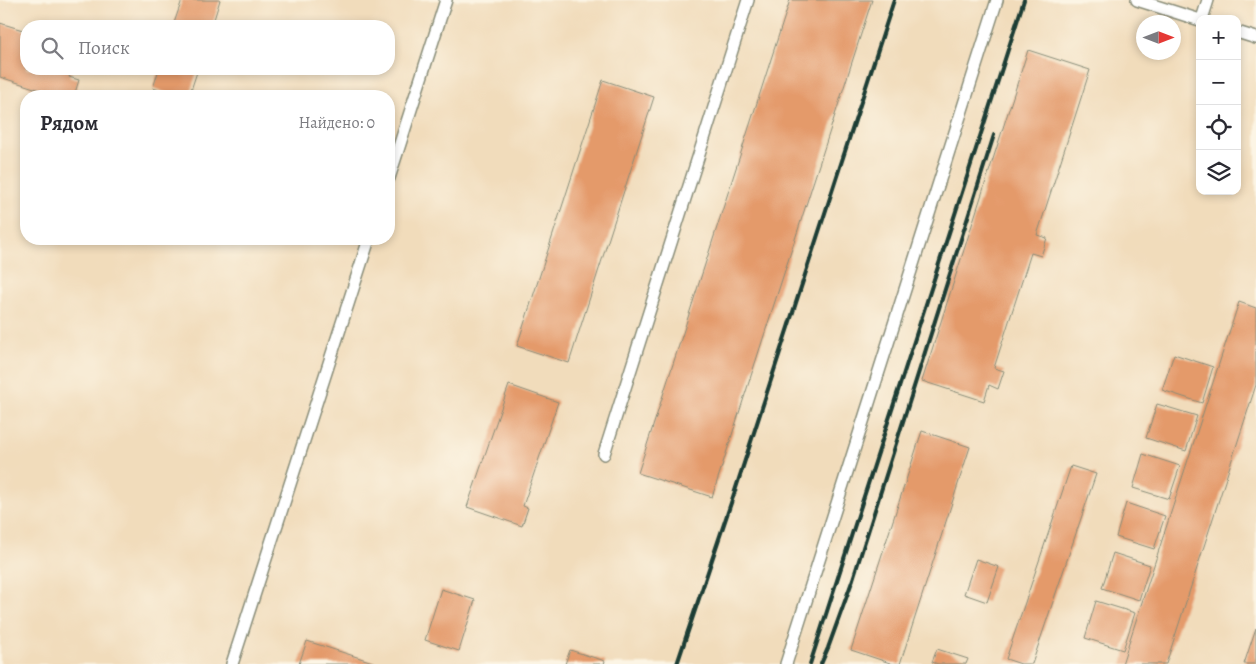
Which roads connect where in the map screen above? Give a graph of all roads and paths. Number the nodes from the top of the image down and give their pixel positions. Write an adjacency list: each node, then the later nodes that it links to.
1 (446, 0): 10 (lane)
2 (748, 0): 12 (lane)
3 (997, 0): 14 (lane)
4 (1137, 0): 7 (lane)
5 (1208, 0): 6 (lane)
6 (1202, 15)
7 (1196, 18)
8 (1241, 33): 9 (lane)
9 (1256, 38)
10 (395, 159)
11 (367, 245): 13 (lane)
12 (604, 454)
13 (232, 664)
14 (786, 664)

